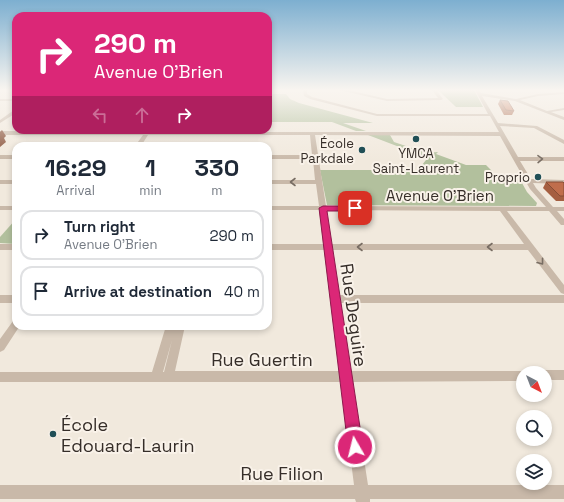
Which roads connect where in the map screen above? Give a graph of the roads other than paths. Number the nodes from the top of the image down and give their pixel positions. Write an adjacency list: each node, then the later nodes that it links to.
1 (371, 113): 5 (street)
2 (549, 113): 6 (street)
3 (0, 115): 4 (street)
4 (10, 115): 7 (street)
5 (492, 115): 8 (street)
6 (564, 120)
7 (0, 122)
8 (496, 124): 13 (street); 15 (street)
9 (0, 133): 10 (street)
10 (12, 133)
11 (272, 133): 12 (street)
12 (312, 133): 13 (street); 20 (street, Rue Deguire)
13 (502, 134): 21 (street)
14 (564, 136): 15 (street)
15 (556, 137): 16 (street)
16 (564, 142)
17 (0, 156): 18 (street)
18 (12, 156)
19 (272, 157): 20 (street)
20 (315, 157): 27 (street, Rue Deguire)
21 (515, 159): 22 (street, one-way to 22); 23 (street)
22 (564, 159)
23 (528, 181): 28 (street); 34 (street)
24 (0, 182): 25 (street)
25 (12, 182)
26 (272, 182): 27 (street, one-way to 26)
27 (318, 182): 32 (street, Rue Deguire)
28 (564, 182)
29 (0, 208): 30 (street)
30 (12, 208)
31 (272, 208): 32 (street, Avenue O'Brien)
32 (323, 208): 33 (street, Avenue O'Brien); 40 (street, Rue Deguire)
33 (501, 208): 34 (street, Avenue O'Brien); 41 (street)
34 (550, 209): 35 (street, Avenue O'Brien); 36 (street)
35 (564, 209)
36 (564, 224)
37 (0, 247): 38 (street)
38 (12, 247)
39 (272, 247): 40 (street)
40 (328, 247): 41 (street, one-way to 40); 43 (street, Rue Deguire)
41 (529, 247): 42 (street, one-way to 42)
42 (564, 291)
43 (335, 298): 46 (street); 56 (street, Rue Deguire)
44 (0, 299): 45 (street)
45 (12, 299)
46 (564, 299)
47 (12, 330): 49 (street)
48 (172, 333): 50 (street); 53 (street)
49 (0, 347)
50 (156, 375): 53 (street, Rue Guertin); 55 (street, Rue Guertin)
51 (552, 375): 52 (street)
52 (564, 375)
53 (168, 376): 56 (street, Rue Guertin)
54 (516, 376): 56 (street, Rue Guertin)
55 (0, 377)
56 (346, 377): 59 (street, Rue Deguire)
57 (0, 492): 59 (street, Rue Filion)
58 (564, 492): 59 (street, Rue Filion)
59 (362, 497)

